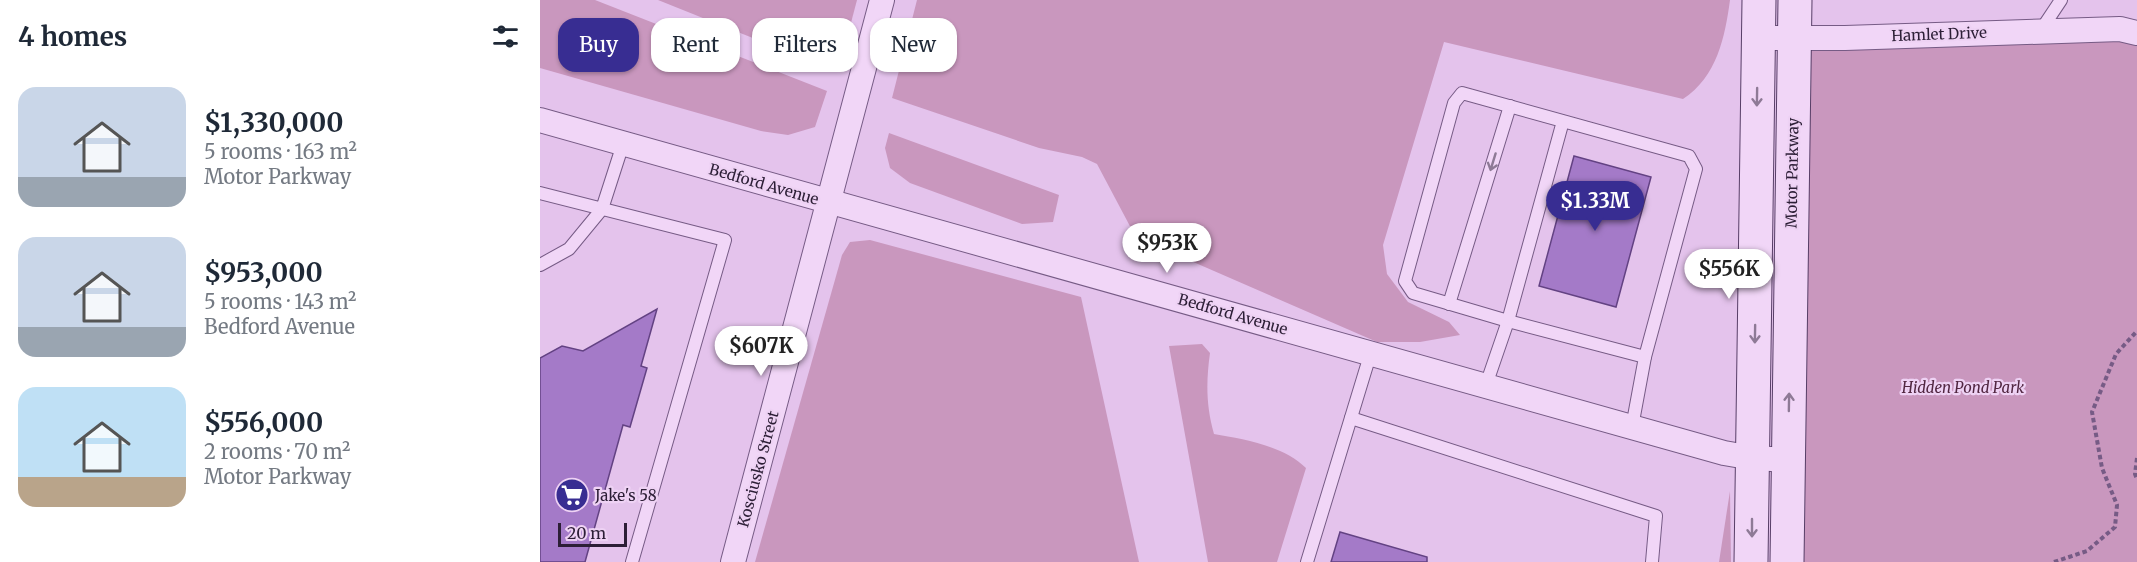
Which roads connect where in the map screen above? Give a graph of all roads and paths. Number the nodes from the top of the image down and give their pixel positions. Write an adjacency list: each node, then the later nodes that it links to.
1 (882, 0): 14 (street, Kosciusko Street)
2 (1759, 0): 7 (main road)
3 (1795, 0): 8 (main road, Motor Parkway)
4 (2061, 0): 6 (lane)
5 (2131, 28): 6 (street, Hamlet Drive)
6 (2041, 30): 8 (street, Hamlet Drive)
7 (1758, 38): 8 (street, Hamlet Drive); 25 (main road, one-way to 25)
8 (1794, 39): 27 (main road, Motor Parkway, one-way to 8)
9 (1510, 106): 11 (lane); 17 (lane, one-way to 17); 17 (lane)
10 (540, 120): 12 (street, Bedford Avenue)
11 (1563, 121): 18 (lane); 21 (lane)
12 (623, 144): 14 (street, Bedford Avenue); 15 (lane)
13 (540, 193): 15 (lane)
14 (828, 203): 20 (street, Bedford Avenue); 30 (street, Kosciusko Street)
15 (602, 209): 16 (lane); 29 (lane)
16 (540, 265)
17 (1449, 304): 18 (lane)
18 (1508, 321): 21 (lane); 22 (lane)
19 (2137, 331): 35 (path)
20 (1371, 352): 22 (street, Bedford Avenue); 23 (lane)
21 (1645, 357): 24 (lane)
22 (1486, 385): 24 (street, Bedford Avenue)
23 (1351, 418): 31 (lane); 32 (lane)
24 (1632, 427): 25 (street, Bedford Avenue)
25 (1753, 458): 27 (street, Bedford Avenue); 33 (main road, one-way to 33)
26 (2137, 458): 28 (path)
27 (1788, 460): 34 (main road, Motor Parkway)
28 (2137, 478)
29 (632, 562)
30 (734, 562)
31 (1307, 562)
32 (1652, 562)
33 (1751, 562)
34 (1787, 562)
35 (2054, 562)

